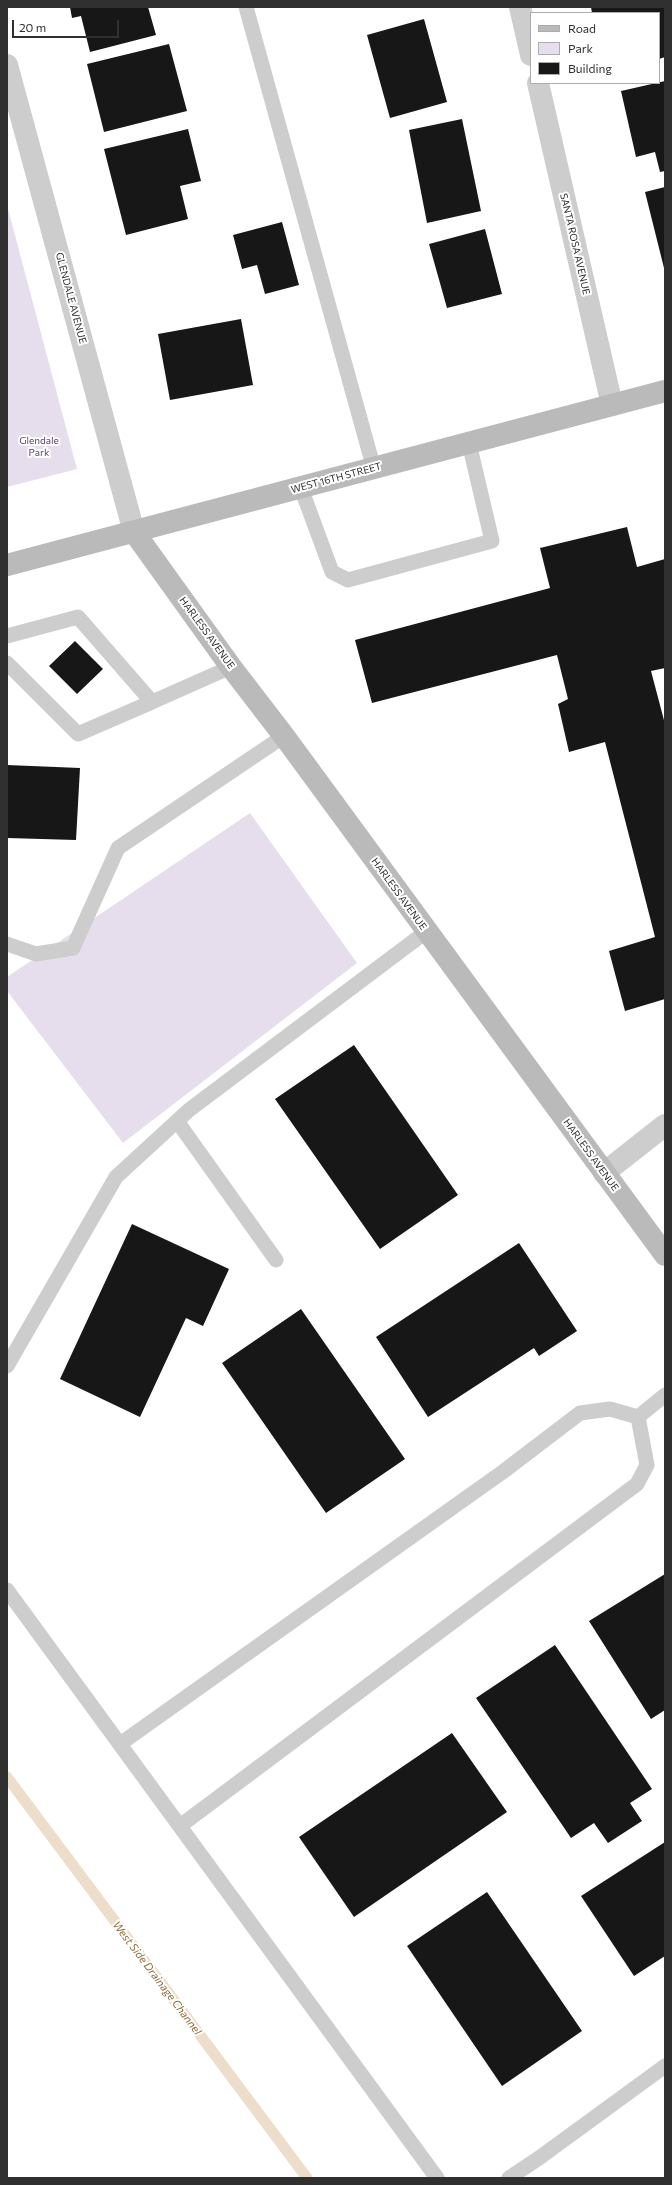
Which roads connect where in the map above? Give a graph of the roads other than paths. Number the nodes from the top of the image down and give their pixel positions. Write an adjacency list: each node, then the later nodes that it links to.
1 (246, 7): 9 (lane)
2 (520, 7): 3 (street)
3 (530, 51)
4 (7, 65): 11 (street, GLENDALE AVENUE)
5 (538, 84): 7 (street, SANTA ROSA AVENUE)
6 (665, 392): 7 (main road, WEST 16TH STREET)
7 (612, 405): 8 (main road, WEST 16TH STREET)
8 (469, 443): 9 (main road, WEST 16TH STREET); 10 (lane)
9 (374, 468): 10 (main road, WEST 16TH STREET)
10 (301, 488): 11 (main road, WEST 16TH STREET)
11 (134, 532): 12 (main road, WEST 16TH STREET); 15 (main road, HARLESS AVENUE)
12 (7, 565)
13 (7, 636): 16 (lane)
14 (7, 663): 16 (lane)
15 (231, 667): 16 (lane); 17 (main road, HARLESS AVENUE)
16 (152, 702)
17 (284, 736): 18 (main road, HARLESS AVENUE); 19 (lane)
18 (427, 931): 20 (lane); 22 (main road, HARLESS AVENUE)
19 (7, 944)
20 (177, 1121): 24 (lane); 25 (lane)
21 (665, 1125): 22 (street)
22 (604, 1173): 23 (main road, HARLESS AVENUE)
23 (665, 1255)
24 (276, 1260)
25 (7, 1366)
26 (665, 1395): 27 (lane)
27 (638, 1417): 29 (lane); 30 (lane)
28 (7, 1590): 29 (lane)
29 (120, 1744): 30 (lane)
30 (180, 1826): 32 (lane)
31 (665, 2066): 33 (lane)
32 (437, 2178)
33 (509, 2178)

